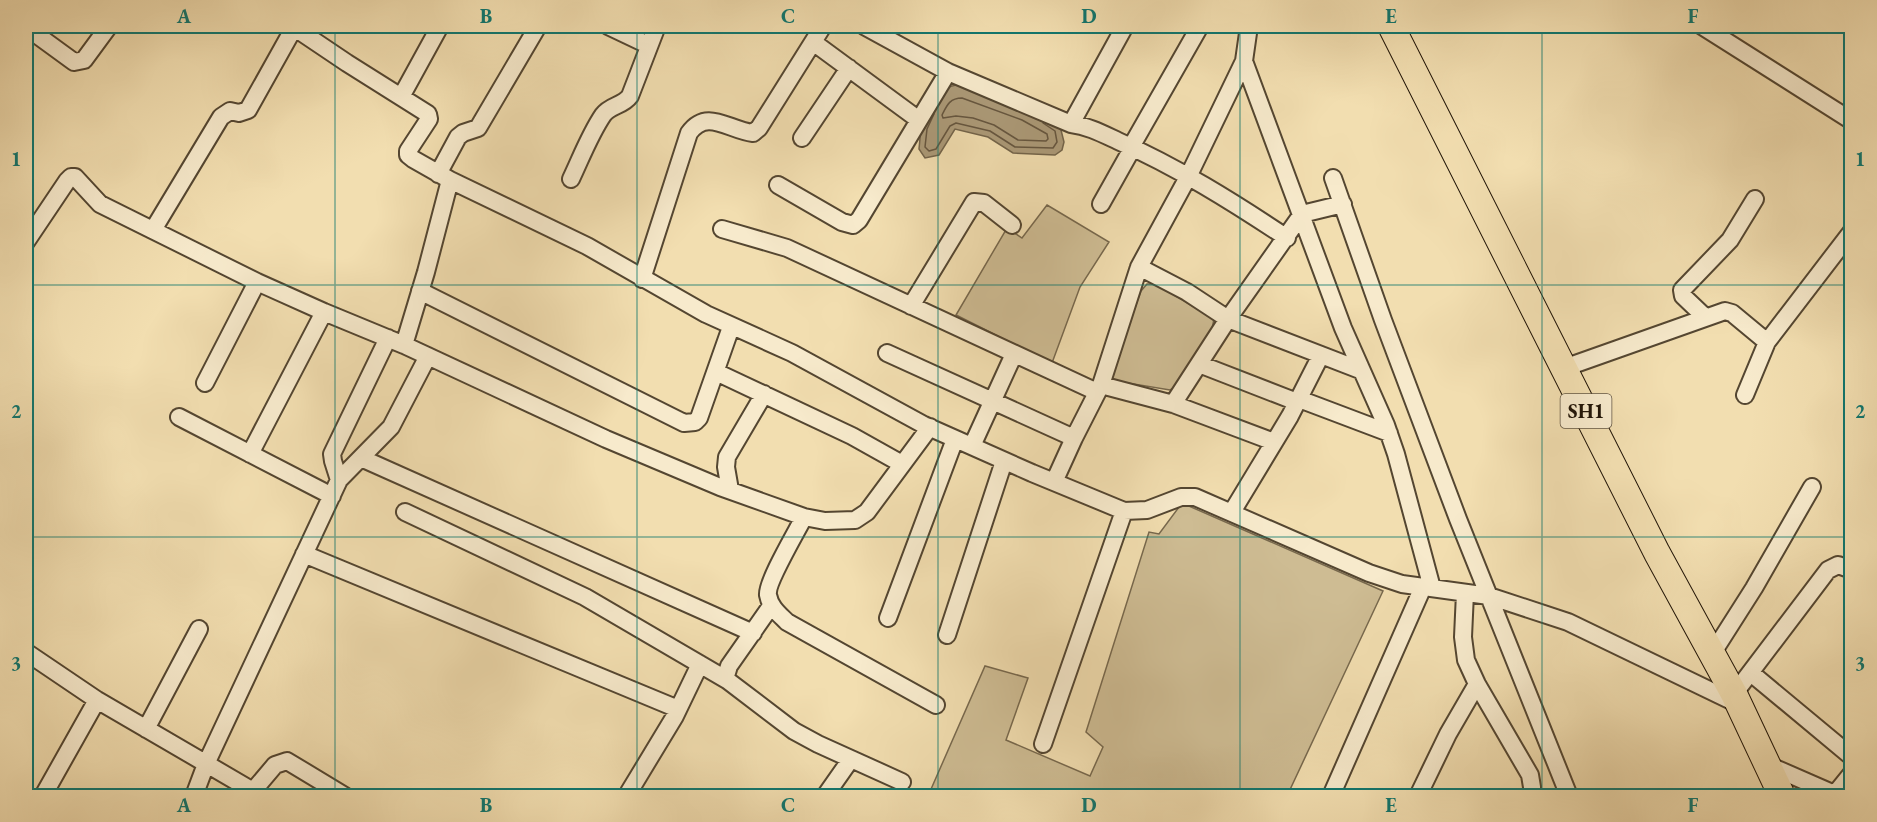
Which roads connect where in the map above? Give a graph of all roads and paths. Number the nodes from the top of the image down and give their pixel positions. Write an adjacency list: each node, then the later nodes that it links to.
1 (109, 26): 14 (street)
2 (294, 26): 20 (street); 37 (street)
3 (440, 26): 20 (street)
4 (538, 26): 26 (street)
5 (608, 26): 16 (street)
6 (657, 26): 16 (street)
7 (823, 26): 15 (street)
8 (864, 26): 19 (street)
9 (1125, 26): 23 (street)
10 (1200, 26): 25 (street)
11 (1247, 26): 17 (street)
12 (1391, 26): 58 (main road, SH1)
13 (1701, 26): 22 (street)
14 (26, 27)
15 (813, 42): 18 (street); 42 (street)
16 (648, 45): 29 (street)
17 (1244, 61): 27 (street); 34 (street)
18 (849, 68): 21 (street); 24 (street)
19 (948, 72): 21 (street); 23 (street)
20 (401, 97): 26 (street)
21 (919, 120): 30 (street)
22 (1851, 121)
23 (1071, 124): 25 (street)
24 (802, 138)
25 (1132, 147): 27 (street); 32 (street)
26 (444, 177): 42 (street); 44 (street)
27 (1188, 177): 39 (street); 41 (street)
28 (1333, 178): 33 (street)
29 (571, 179)
30 (778, 185)
31 (1755, 199): 47 (street)
32 (1101, 204)
33 (1343, 204): 34 (street); 92 (street)
34 (1302, 214): 39 (street); 59 (street)
35 (1012, 225): 45 (street)
36 (722, 229): 45 (street)
37 (153, 230): 40 (street); 43 (street)
38 (1851, 231): 51 (street)
39 (1287, 238): 48 (street)
40 (26, 242)
41 (1139, 267): 48 (street); 62 (street)
42 (642, 279): 49 (street)
43 (257, 282): 46 (street); 61 (street)
44 (420, 291): 52 (street); 60 (street)
45 (911, 306): 54 (street)
46 (324, 312): 50 (street); 75 (street)
47 (1705, 317): 51 (street); 58 (street)
48 (1228, 319): 55 (street); 57 (street)
49 (731, 327): 60 (street); 69 (street)
50 (388, 338): 52 (street); 79 (street)
51 (1767, 342): 64 (street)
52 (404, 345): 56 (street)
53 (887, 353): 66 (street)
54 (1014, 354): 62 (street); 66 (street)
55 (1322, 355): 59 (street); 65 (street)
56 (428, 356): 76 (street); 82 (street)
57 (1199, 364): 65 (street); 67 (street)
58 (1564, 368): 99 (main road, SH1)
59 (1360, 370): 70 (street)
60 (716, 372): 63 (street)
61 (205, 383)
62 (1099, 388): 67 (street); 71 (street)
63 (764, 394): 78 (street); 82 (street)
64 (1745, 395)
65 (1298, 401): 70 (street); 73 (street)
66 (993, 402): 71 (street); 74 (street)
67 (1173, 404): 73 (street)
68 (179, 417): 75 (street)
69 (930, 427): 72 (street); 78 (street)
70 (1389, 433): 90 (street)
71 (1074, 438): 80 (street)
72 (955, 439): 74 (street); 94 (street)
73 (1274, 442): 86 (street)
74 (972, 446): 77 (street)
75 (250, 454): 83 (street)
76 (361, 458): 79 (street); 96 (street)
77 (1004, 461): 80 (street); 97 (street)
78 (902, 464): 87 (street)
79 (339, 480): 83 (street)
80 (1054, 482): 84 (street)
81 (1812, 487): 99 (street)
82 (730, 490): 87 (street)
83 (332, 496): 88 (street)
84 (1124, 511): 86 (street); 109 (street)
85 (405, 512): 100 (street)
86 (1232, 512): 90 (street)
87 (804, 517): 93 (street)
88 (304, 554): 107 (street); 112 (street)
89 (1851, 570): 101 (street)
90 (1428, 587): 91 (street); 122 (street)
91 (1465, 592): 92 (street); 103 (street)
92 (1489, 596): 104 (street); 125 (street)
93 (771, 606): 96 (street); 106 (street)
94 (888, 618)
95 (199, 629): 108 (street)
96 (753, 633): 102 (street)
97 (947, 635)
98 (26, 652): 105 (street)
99 (1712, 654): 104 (main road, SH1)
100 (700, 664): 102 (street); 107 (street)
101 (1751, 674): 104 (street); 110 (street)
102 (727, 680): 111 (street)
103 (1477, 684): 123 (street); 124 (street)
104 (1736, 699): 113 (main road, SH1)
105 (97, 700): 108 (street); 117 (street)
106 (936, 705)
107 (678, 710): 120 (street)
108 (146, 729): 112 (street)
109 (1043, 744)
110 (1851, 758)
111 (851, 759): 115 (street); 121 (street)
112 (206, 764): 118 (street); 119 (street)
113 (1768, 765): 116 (street); 126 (main road, SH1)
114 (1851, 772): 116 (street)
115 (902, 782)
116 (1837, 795)
117 (43, 796)
118 (194, 796)
119 (345, 796)
120 (630, 796)
121 (825, 796)
122 (1331, 796)
123 (1418, 796)
124 (1531, 796)
125 (1569, 796)
126 (1782, 796)

